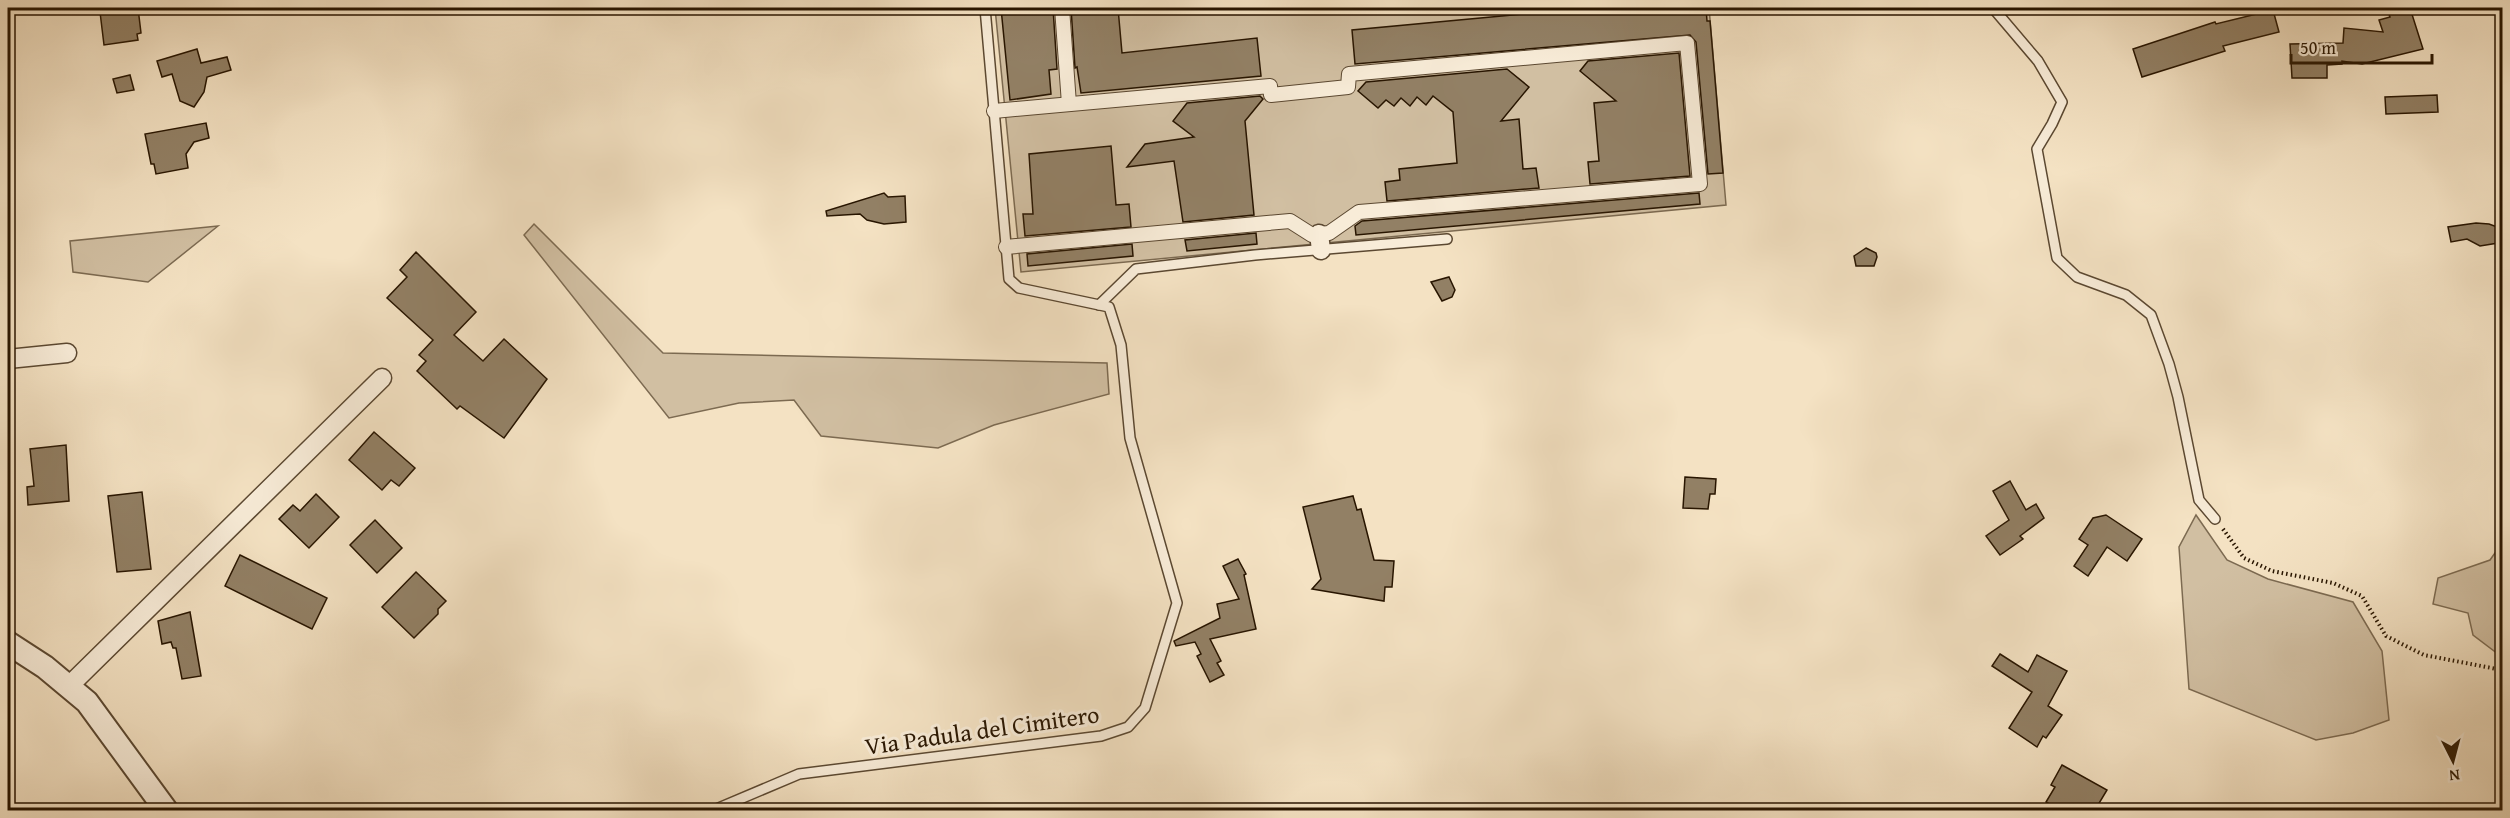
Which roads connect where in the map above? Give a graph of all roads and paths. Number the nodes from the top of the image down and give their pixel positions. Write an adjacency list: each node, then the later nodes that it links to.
1 (985, 8): 5 (lane)
2 (1062, 8): 4 (street)
3 (1993, 8): 13 (lane)
4 (1069, 104): 5 (street); 7 (street)
5 (994, 111): 8 (lane)
6 (1447, 239): 7 (lane)
7 (1320, 242): 8 (street); 9 (lane)
8 (1006, 247): 9 (lane)
9 (1099, 305): 18 (lane, Via Padula del Cimitero)
10 (67, 353): 11 (street)
11 (8, 359)
12 (382, 378): 16 (street)
13 (2215, 519): 15 (path)
14 (8, 643): 16 (street)
15 (2502, 670)
16 (68, 687): 17 (street)
17 (166, 810)
18 (714, 810)

